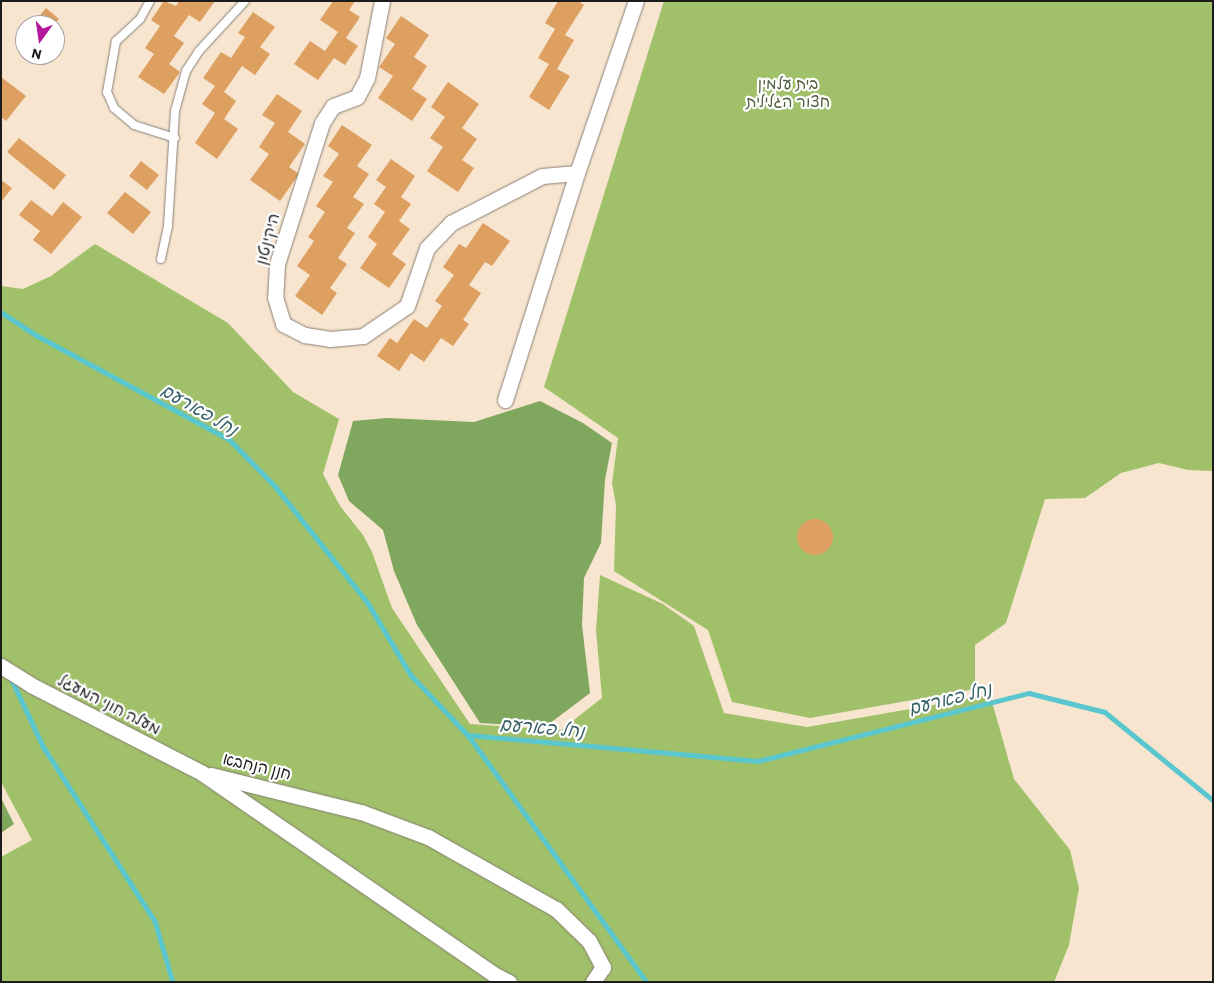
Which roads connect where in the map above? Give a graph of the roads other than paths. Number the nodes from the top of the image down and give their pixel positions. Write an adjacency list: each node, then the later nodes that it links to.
1 (150, 1): 5 (lane)
2 (245, 1): 5 (lane)
3 (382, 1): 6 (street, היקינטון)
4 (636, 1): 6 (street)
5 (175, 138): 7 (lane)
6 (577, 172): 8 (street)
7 (161, 259)
8 (505, 400)
9 (1, 666): 10 (street, מעלה חוני המעגל)
10 (202, 773): 11 (street, חנן הנחבא); 12 (street, חנן הנחבא)
11 (509, 982)
12 (593, 982)

